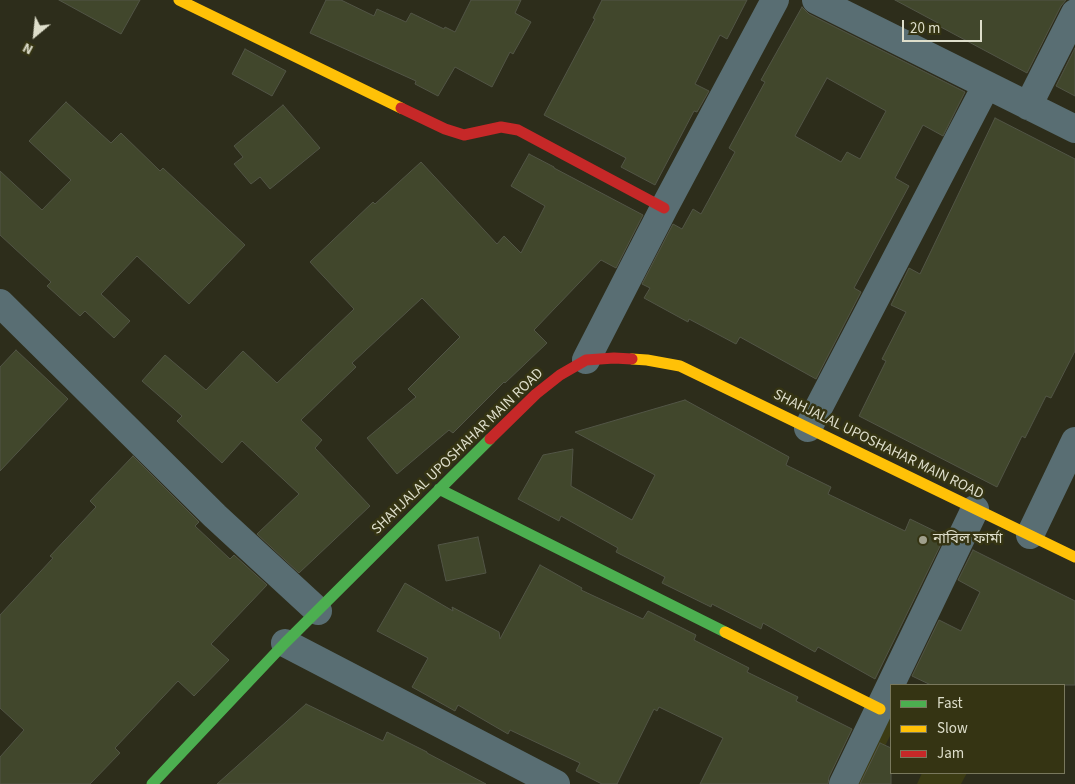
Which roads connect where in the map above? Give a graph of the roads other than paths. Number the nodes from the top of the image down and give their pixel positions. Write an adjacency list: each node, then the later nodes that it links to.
1 (179, 0): 8 (main road)
2 (775, 0): 8 (street)
3 (816, 0): 5 (street)
4 (1075, 13): 6 (street)
5 (986, 86): 6 (street); 11 (street)
6 (1028, 106): 7 (street)
7 (1075, 129)
8 (664, 208): 10 (street)
9 (0, 303): 17 (street)
10 (586, 360): 11 (main road, SHAHJALAL UPOSHAHAR MAIN ROAD); 13 (main road, SHAHJALAL UPOSHAHAR MAIN ROAD)
11 (808, 428): 14 (main road, SHAHJALAL UPOSHAHAR MAIN ROAD)
12 (1075, 441): 15 (street)
13 (439, 489): 17 (main road, SHAHJALAL UPOSHAHAR MAIN ROAD); 21 (main road)
14 (975, 509): 15 (main road, SHAHJALAL UPOSHAHAR MAIN ROAD); 19 (street)
15 (1030, 534): 16 (main road, SHAHJALAL UPOSHAHAR MAIN ROAD)
16 (1075, 557)
17 (318, 610): 18 (main road, SHAHJALAL UPOSHAHAR MAIN ROAD)
18 (285, 644): 22 (main road, SHAHJALAL UPOSHAHAR MAIN ROAD); 23 (street)
19 (892, 684)
20 (890, 688): 21 (street)
21 (880, 709): 24 (street)
22 (152, 784)
23 (556, 784)
24 (843, 784)

